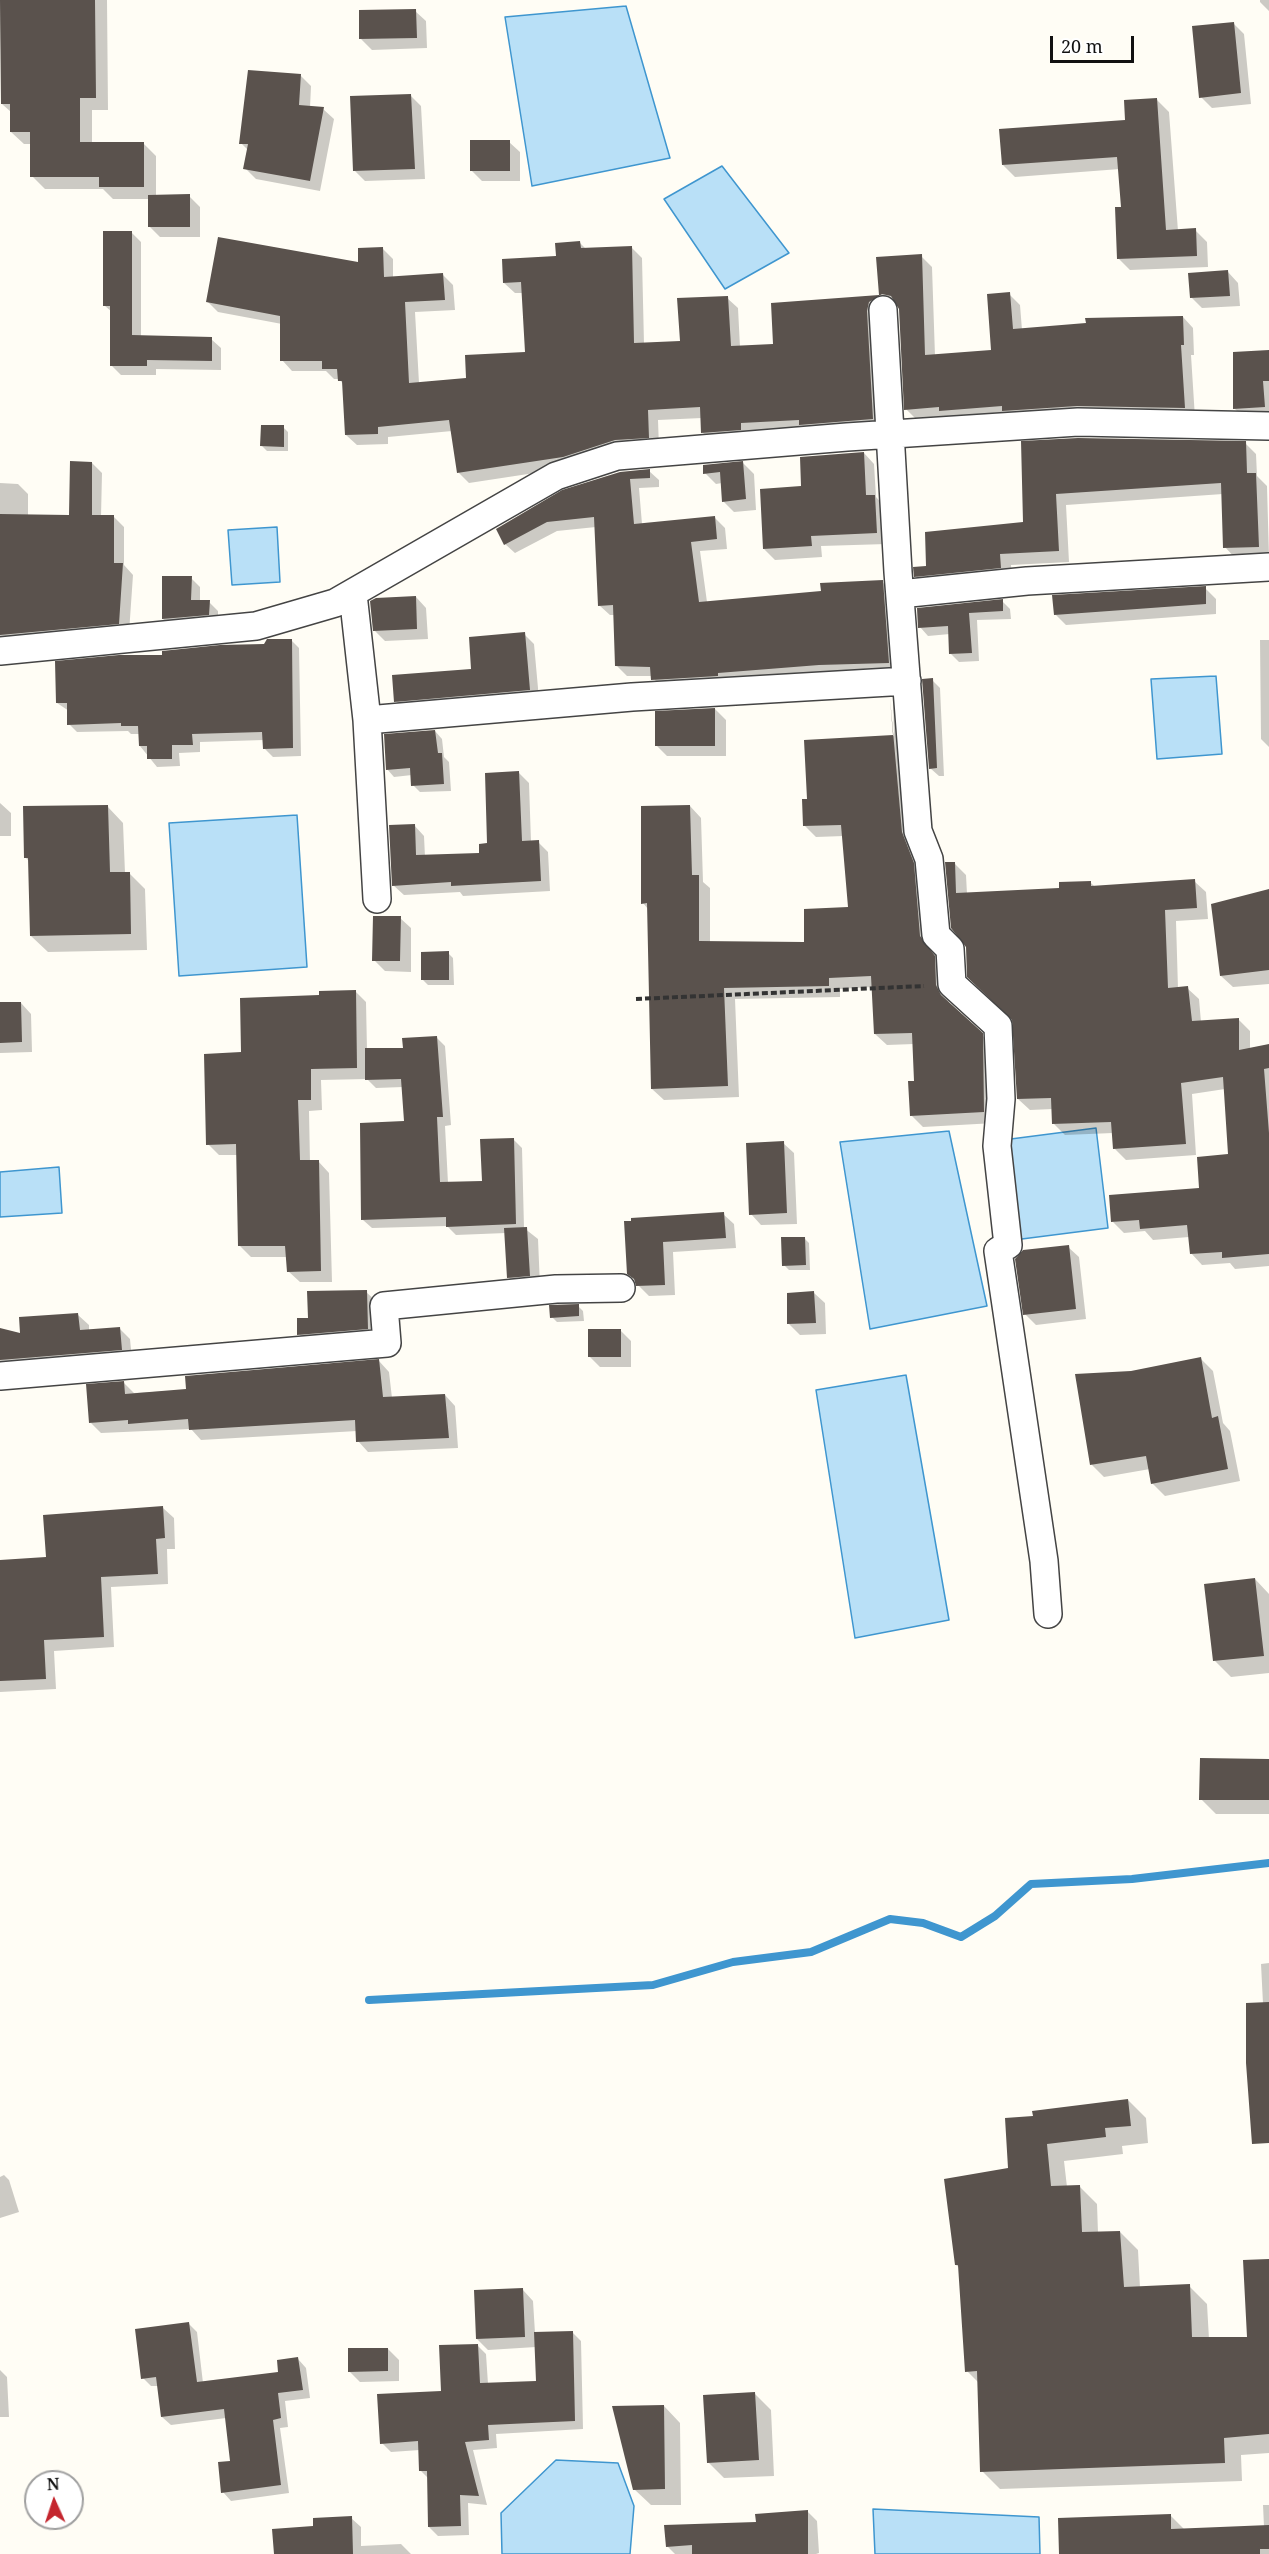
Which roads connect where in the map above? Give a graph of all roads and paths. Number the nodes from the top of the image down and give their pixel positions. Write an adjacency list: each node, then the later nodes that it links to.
1 (883, 310): 3 (street)
2 (1269, 426): 3 (street)
3 (891, 434): 5 (street); 6 (street)
4 (1269, 567): 6 (street)
5 (353, 594): 7 (street); 9 (street)
6 (900, 594): 8 (street)
7 (0, 651)
8 (907, 681): 9 (street); 11 (street)
9 (367, 720): 10 (street)
10 (376, 899)
11 (952, 984): 12 (path); 15 (street)
12 (636, 999)
13 (621, 1288): 14 (street)
14 (0, 1376)
15 (1048, 1614)

